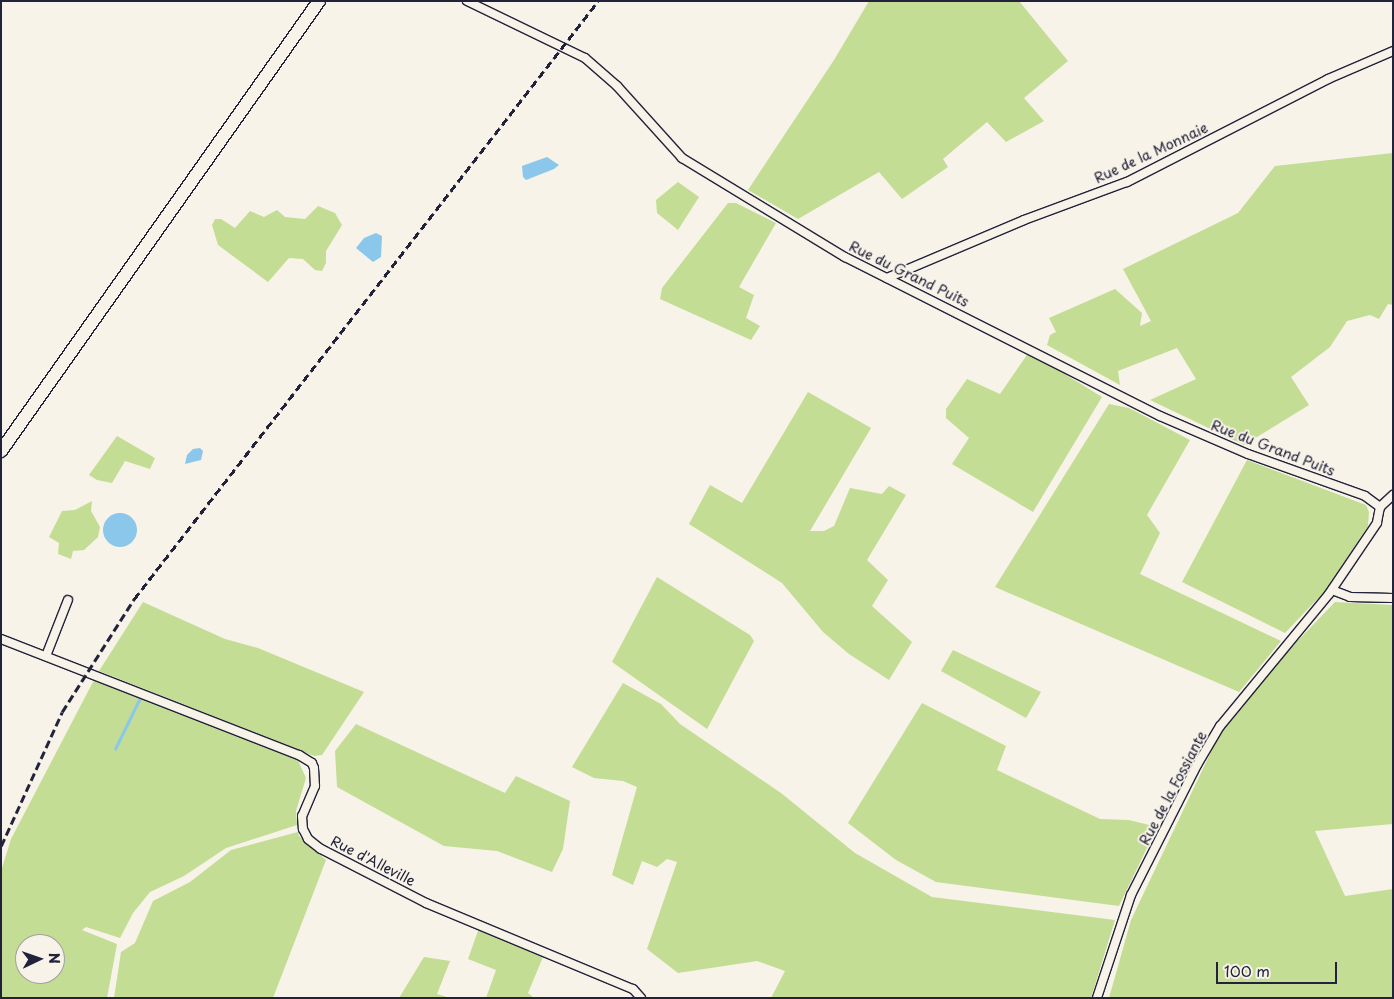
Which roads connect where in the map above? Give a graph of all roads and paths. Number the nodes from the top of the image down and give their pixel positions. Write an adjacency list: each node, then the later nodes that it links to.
1 (319, 1): 5 (main road)
2 (467, 1): 4 (street, Rue du Grand Puits)
3 (1393, 51): 4 (street, Rue de la Monnaie)
4 (887, 278): 7 (street, Rue du Grand Puits)
5 (1, 451)
6 (1393, 495): 7 (street)
7 (1380, 507): 8 (street)
8 (1332, 590): 9 (street); 14 (street, Rue de la Fossiante)
9 (1393, 598)
10 (68, 600): 12 (street)
11 (1, 639): 12 (street, Rue d'Alleville)
12 (46, 656): 13 (street, Rue d'Alleville)
13 (641, 998)
14 (1097, 998)

